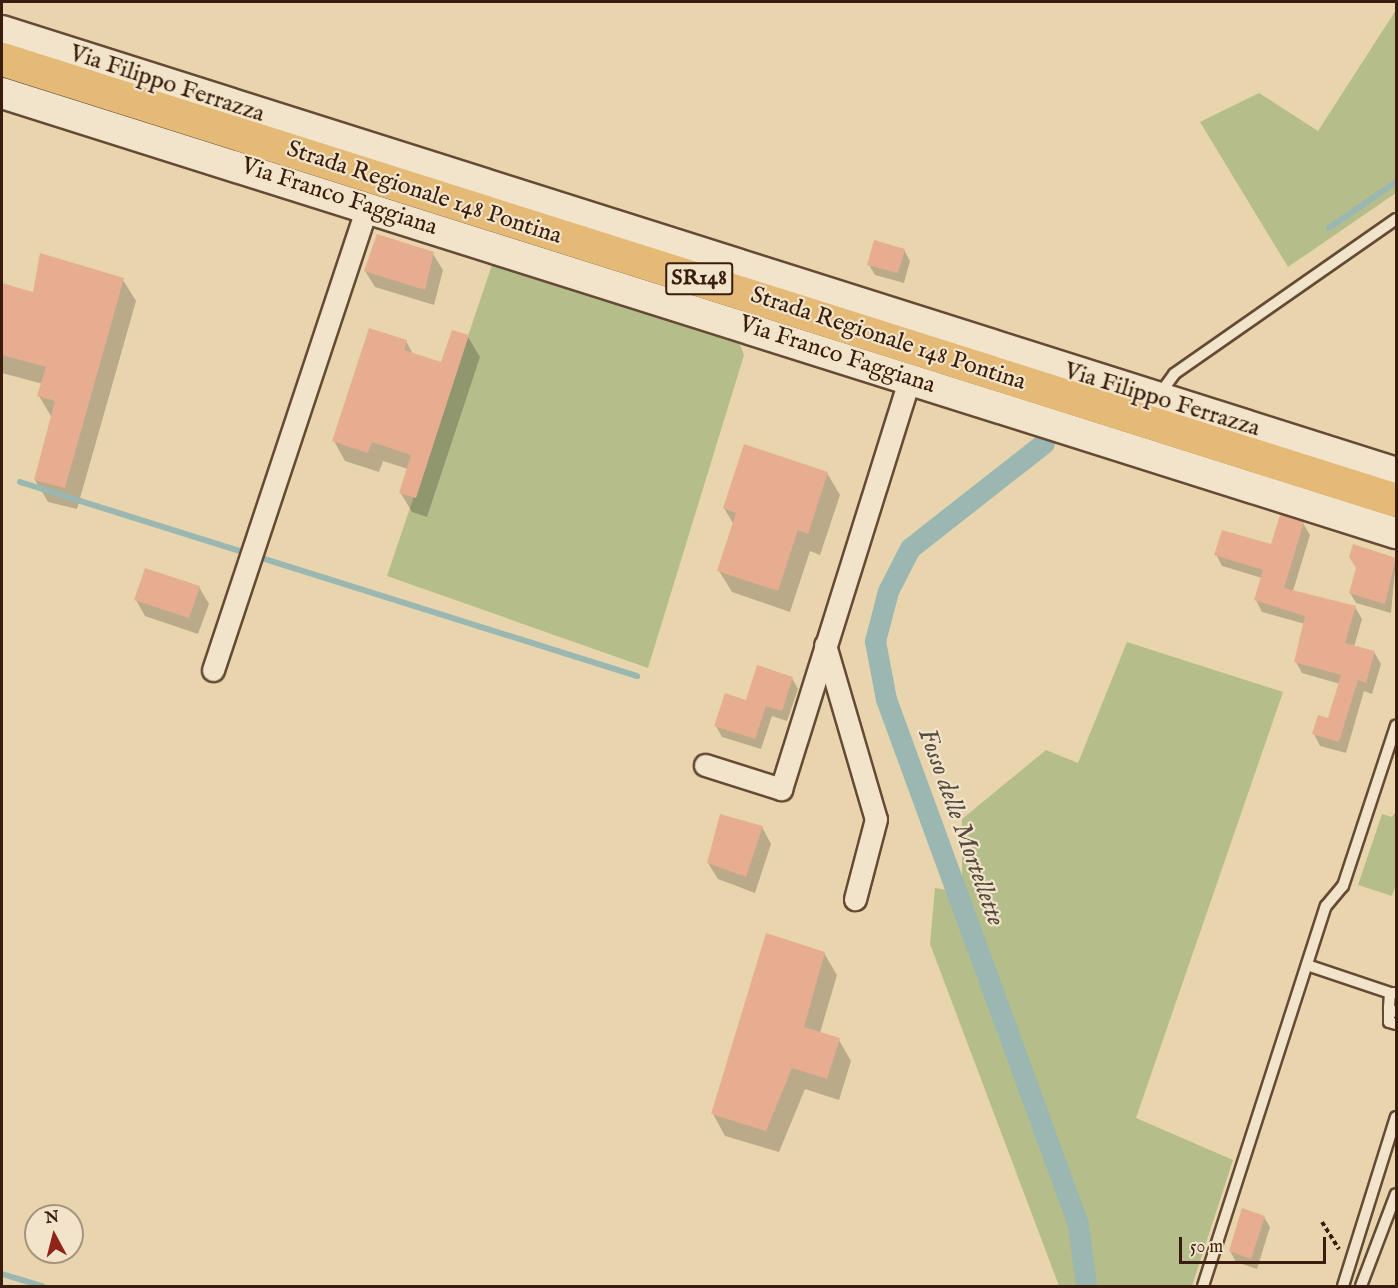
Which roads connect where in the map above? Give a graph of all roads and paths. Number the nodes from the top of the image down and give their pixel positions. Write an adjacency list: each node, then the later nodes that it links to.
1 (2, 31): 7 (street, Via Filippo Ferrazza)
2 (2, 59): 9 (main road, Strada Regionale 148 Pontina / SR148)
3 (2, 93): 4 (street, Via Franco Faggiana)
4 (367, 206): 6 (street, Via Franco Faggiana); 12 (street)
5 (1396, 219): 7 (lane)
6 (910, 378): 10 (street, Via Franco Faggiana); 11 (street)
7 (1157, 398): 8 (street, Via Filippo Ferrazza)
8 (1396, 472)
9 (1396, 500)
10 (1396, 533)
11 (825, 645): 14 (street); 15 (street)
12 (213, 670)
13 (1396, 726): 16 (lane)
14 (705, 765)
15 (855, 899)
16 (1307, 965): 17 (lane); 24 (lane)
17 (1393, 993): 18 (lane)
18 (1393, 1010): 19 (lane)
19 (1396, 1024)
20 (1396, 1117): 23 (lane)
21 (1396, 1194): 26 (lane)
22 (1322, 1222): 23 (path)
23 (1349, 1266): 25 (lane)
24 (1203, 1287)
25 (1343, 1287)
26 (1361, 1287)

